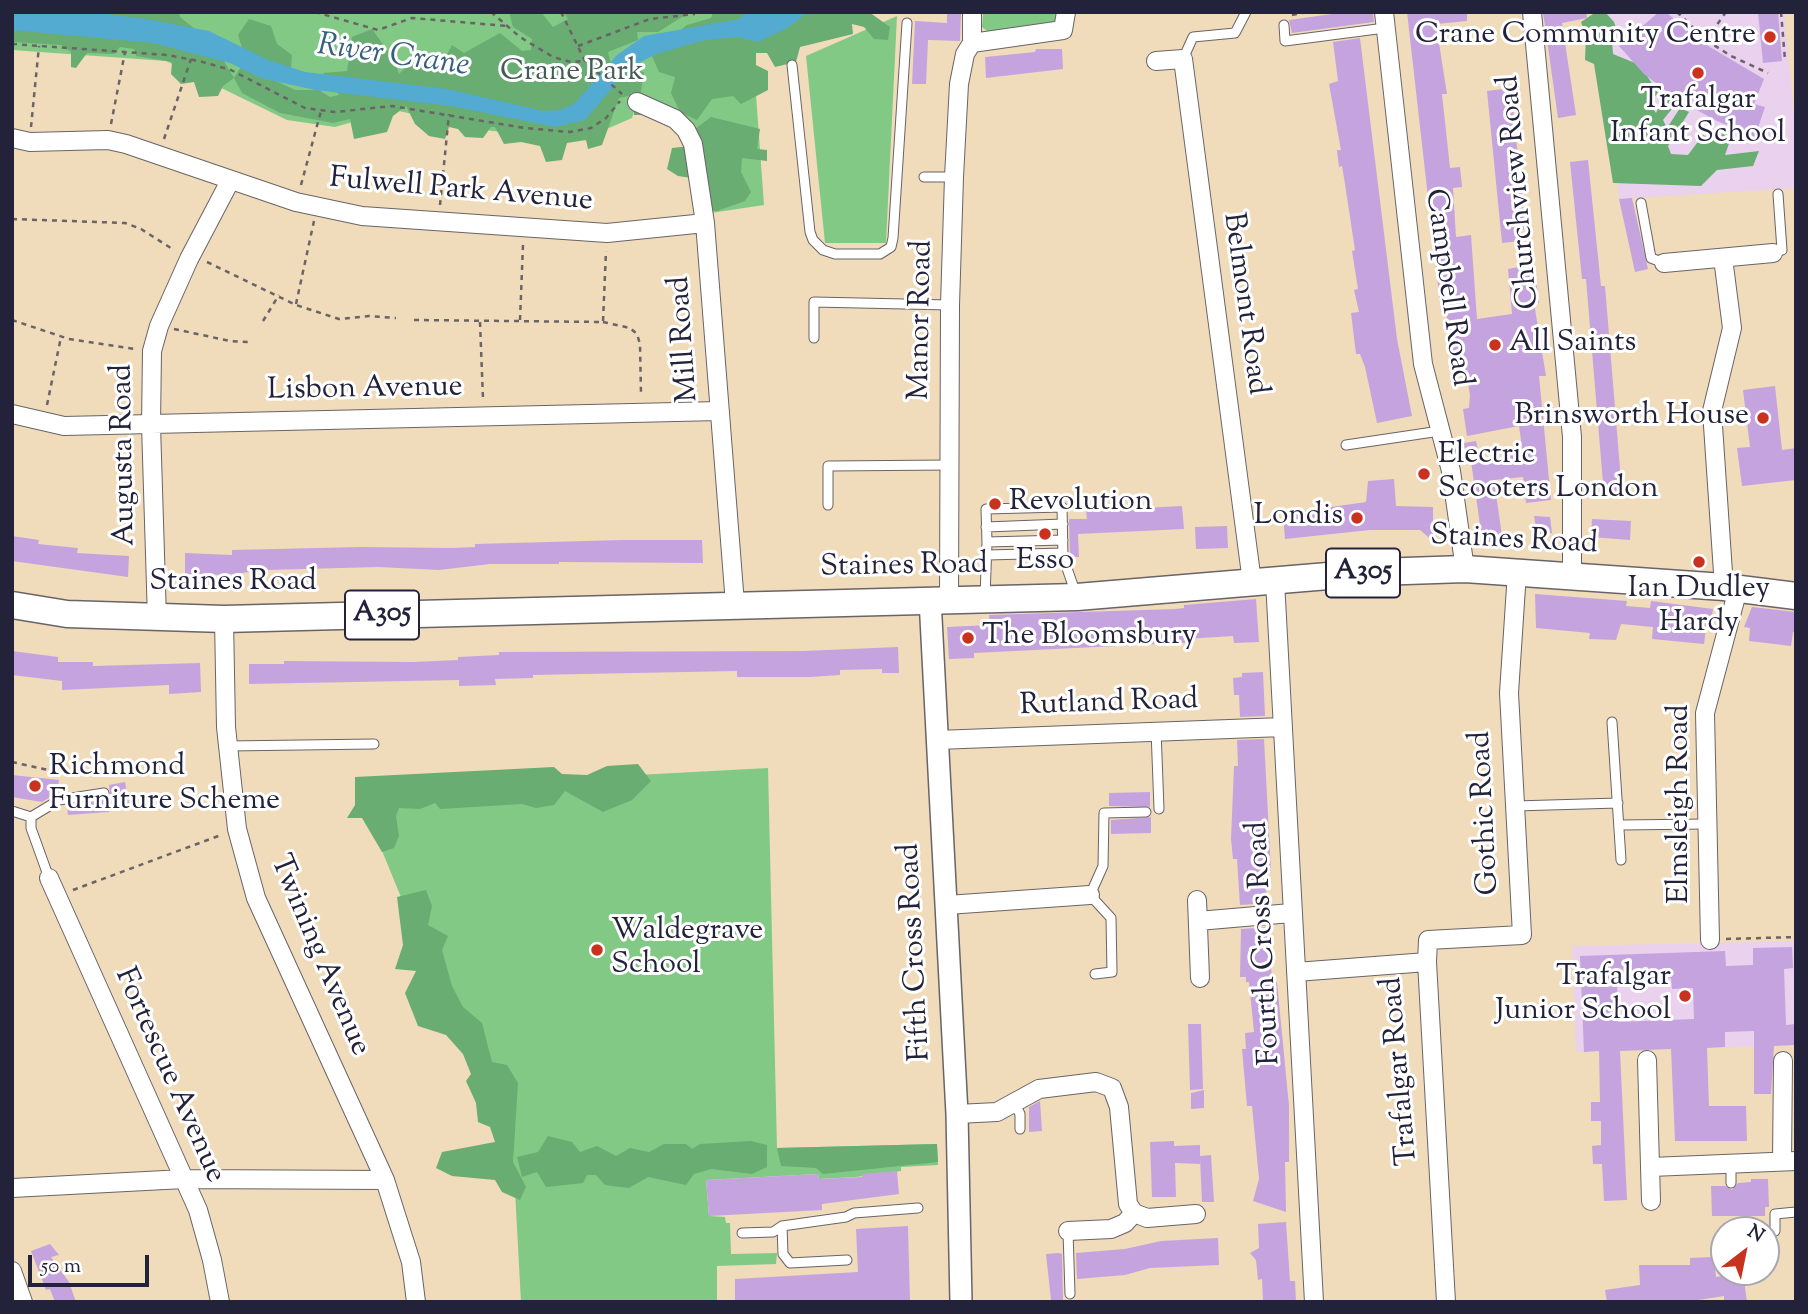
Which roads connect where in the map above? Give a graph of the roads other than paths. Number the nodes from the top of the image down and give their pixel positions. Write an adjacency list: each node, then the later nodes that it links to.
1 (972, 12): 8 (street, Manor Road)
2 (1066, 12): 8 (street)
3 (1246, 12): 9 (lane)
4 (1532, 12): 40 (street, Churchview Road)
5 (1384, 20): 7 (lane); 28 (street, Campbell Road)
6 (907, 23): 11 (lane)
7 (1284, 25)
8 (972, 43): 15 (street, Manor Road)
9 (1183, 59): 10 (street); 41 (street, Belmont Road)
10 (1156, 61)
11 (792, 65)
12 (630, 98): 19 (street, Mill Road)
13 (21, 140): 16 (street, Fulwell Park Avenue)
14 (924, 177): 15 (lane)
15 (954, 177): 23 (street, Manor Road)
16 (230, 181): 19 (street, Fulwell Park Avenue); 27 (street, Augusta Road)
17 (1778, 194): 20 (lane)
18 (1641, 203): 22 (lane)
19 (705, 223): 25 (street, Mill Road)
20 (1773, 253): 21 (street)
21 (1723, 258): 22 (street); 42 (street, Elmsleigh Road)
22 (1664, 263)
23 (950, 305): 24 (lane); 30 (street, Manor Road)
24 (814, 338)
25 (720, 411): 27 (street, Lisbon Avenue); 47 (street, Mill Road)
26 (12, 414): 27 (street, Lisbon Avenue)
27 (151, 425): 49 (street, Augusta Road)
28 (1440, 431): 29 (lane); 38 (street, Campbell Road)
29 (1346, 445)
30 (950, 465): 31 (lane); 46 (street, Manor Road)
31 (828, 505)
32 (1063, 524): 33 (lane); 33 (lane); 34 (lane)
33 (986, 527): 35 (lane)
34 (1063, 540): 35 (lane); 36 (lane)
35 (987, 541): 37 (lane)
36 (1063, 555): 37 (lane); 44 (lane)
37 (987, 559): 45 (lane)
38 (1465, 569): 39 (main road, Staines Road / A305); 41 (main road, Staines Road / A305)
39 (1517, 572): 40 (main road, Staines Road / A305); 59 (street, Gothic Road)
40 (1572, 576): 42 (main road, Staines Road / A305)
41 (1263, 581): 44 (main road, Staines Road / A305); 52 (street, Fourth Cross Road)
42 (1731, 588): 43 (main road, Staines Road / A305); 64 (street, Elmsleigh Road)
43 (1796, 596)
44 (1077, 597): 45 (main road, Staines Road / A305)
45 (985, 599): 46 (main road, Staines Road / A305)
46 (939, 600): 47 (main road, Staines Road / A305); 54 (street, Fifth Cross Road)
47 (735, 604): 50 (main road, Staines Road / A305)
48 (12, 605): 49 (main road, Staines Road / A305)
49 (157, 619): 50 (main road, Staines Road / A305)
50 (224, 620): 56 (street, Twining Avenue)
51 (1612, 722): 58 (lane)
52 (1283, 727): 53 (street, Rutland Road); 71 (street, Fourth Cross Road)
53 (1156, 730): 54 (street, Rutland Road); 60 (lane)
54 (937, 740): 70 (street, Fifth Cross Road)
55 (374, 744): 56 (lane)
56 (228, 746): 87 (street, Twining Avenue)
57 (104, 793): 63 (lane)
58 (1618, 803): 59 (lane); 65 (lane)
59 (1515, 806): 74 (street, Gothic Road)
60 (1159, 809)
61 (12, 811): 63 (lane)
62 (1146, 812): 68 (lane)
63 (31, 817): 67 (lane)
64 (1707, 824): 65 (lane); 73 (street, Elmsleigh Road)
65 (1619, 825): 66 (lane)
66 (1621, 860)
67 (49, 878): 86 (street, Fortescue Avenue)
68 (1090, 895): 70 (street); 76 (lane)
69 (1197, 900): 72 (street)
70 (947, 905): 81 (street, Fifth Cross Road)
71 (1291, 914): 72 (street); 75 (street, Fourth Cross Road)
72 (1198, 921): 77 (street)
73 (1710, 940)
74 (1427, 962): 75 (street, Trafalgar Road); 107 (street, Trafalgar Road)
75 (1296, 972): 106 (street, Fourth Cross Road)
76 (1095, 974)
77 (1200, 978)
78 (1647, 1060): 85 (street)
79 (1783, 1061): 83 (street)
80 (1014, 1103): 81 (street); 82 (lane); 93 (street)
81 (957, 1114): 105 (street, Fifth Cross Road)
82 (1020, 1129)
83 (1789, 1161): 84 (street)
84 (1731, 1164): 85 (street); 88 (lane)
85 (1651, 1167): 90 (street)
86 (184, 1179): 87 (street); 89 (street); 103 (street, Fortescue Avenue)
87 (386, 1180): 104 (street, Twining Avenue)
88 (1731, 1183)
89 (12, 1188)
90 (1651, 1200)
91 (919, 1208): 96 (lane)
92 (1796, 1212): 95 (lane)
93 (1134, 1213): 94 (street); 97 (street)
94 (1196, 1214)
95 (1775, 1216)
96 (782, 1226): 98 (lane); 99 (lane)
97 (1068, 1231): 101 (lane)
98 (742, 1233)
99 (847, 1260)
100 (12, 1271): 102 (street)
101 (1070, 1294)
102 (23, 1302)
103 (220, 1302)
104 (416, 1302)
105 (961, 1302)
106 (1314, 1302)
107 (1446, 1302)

